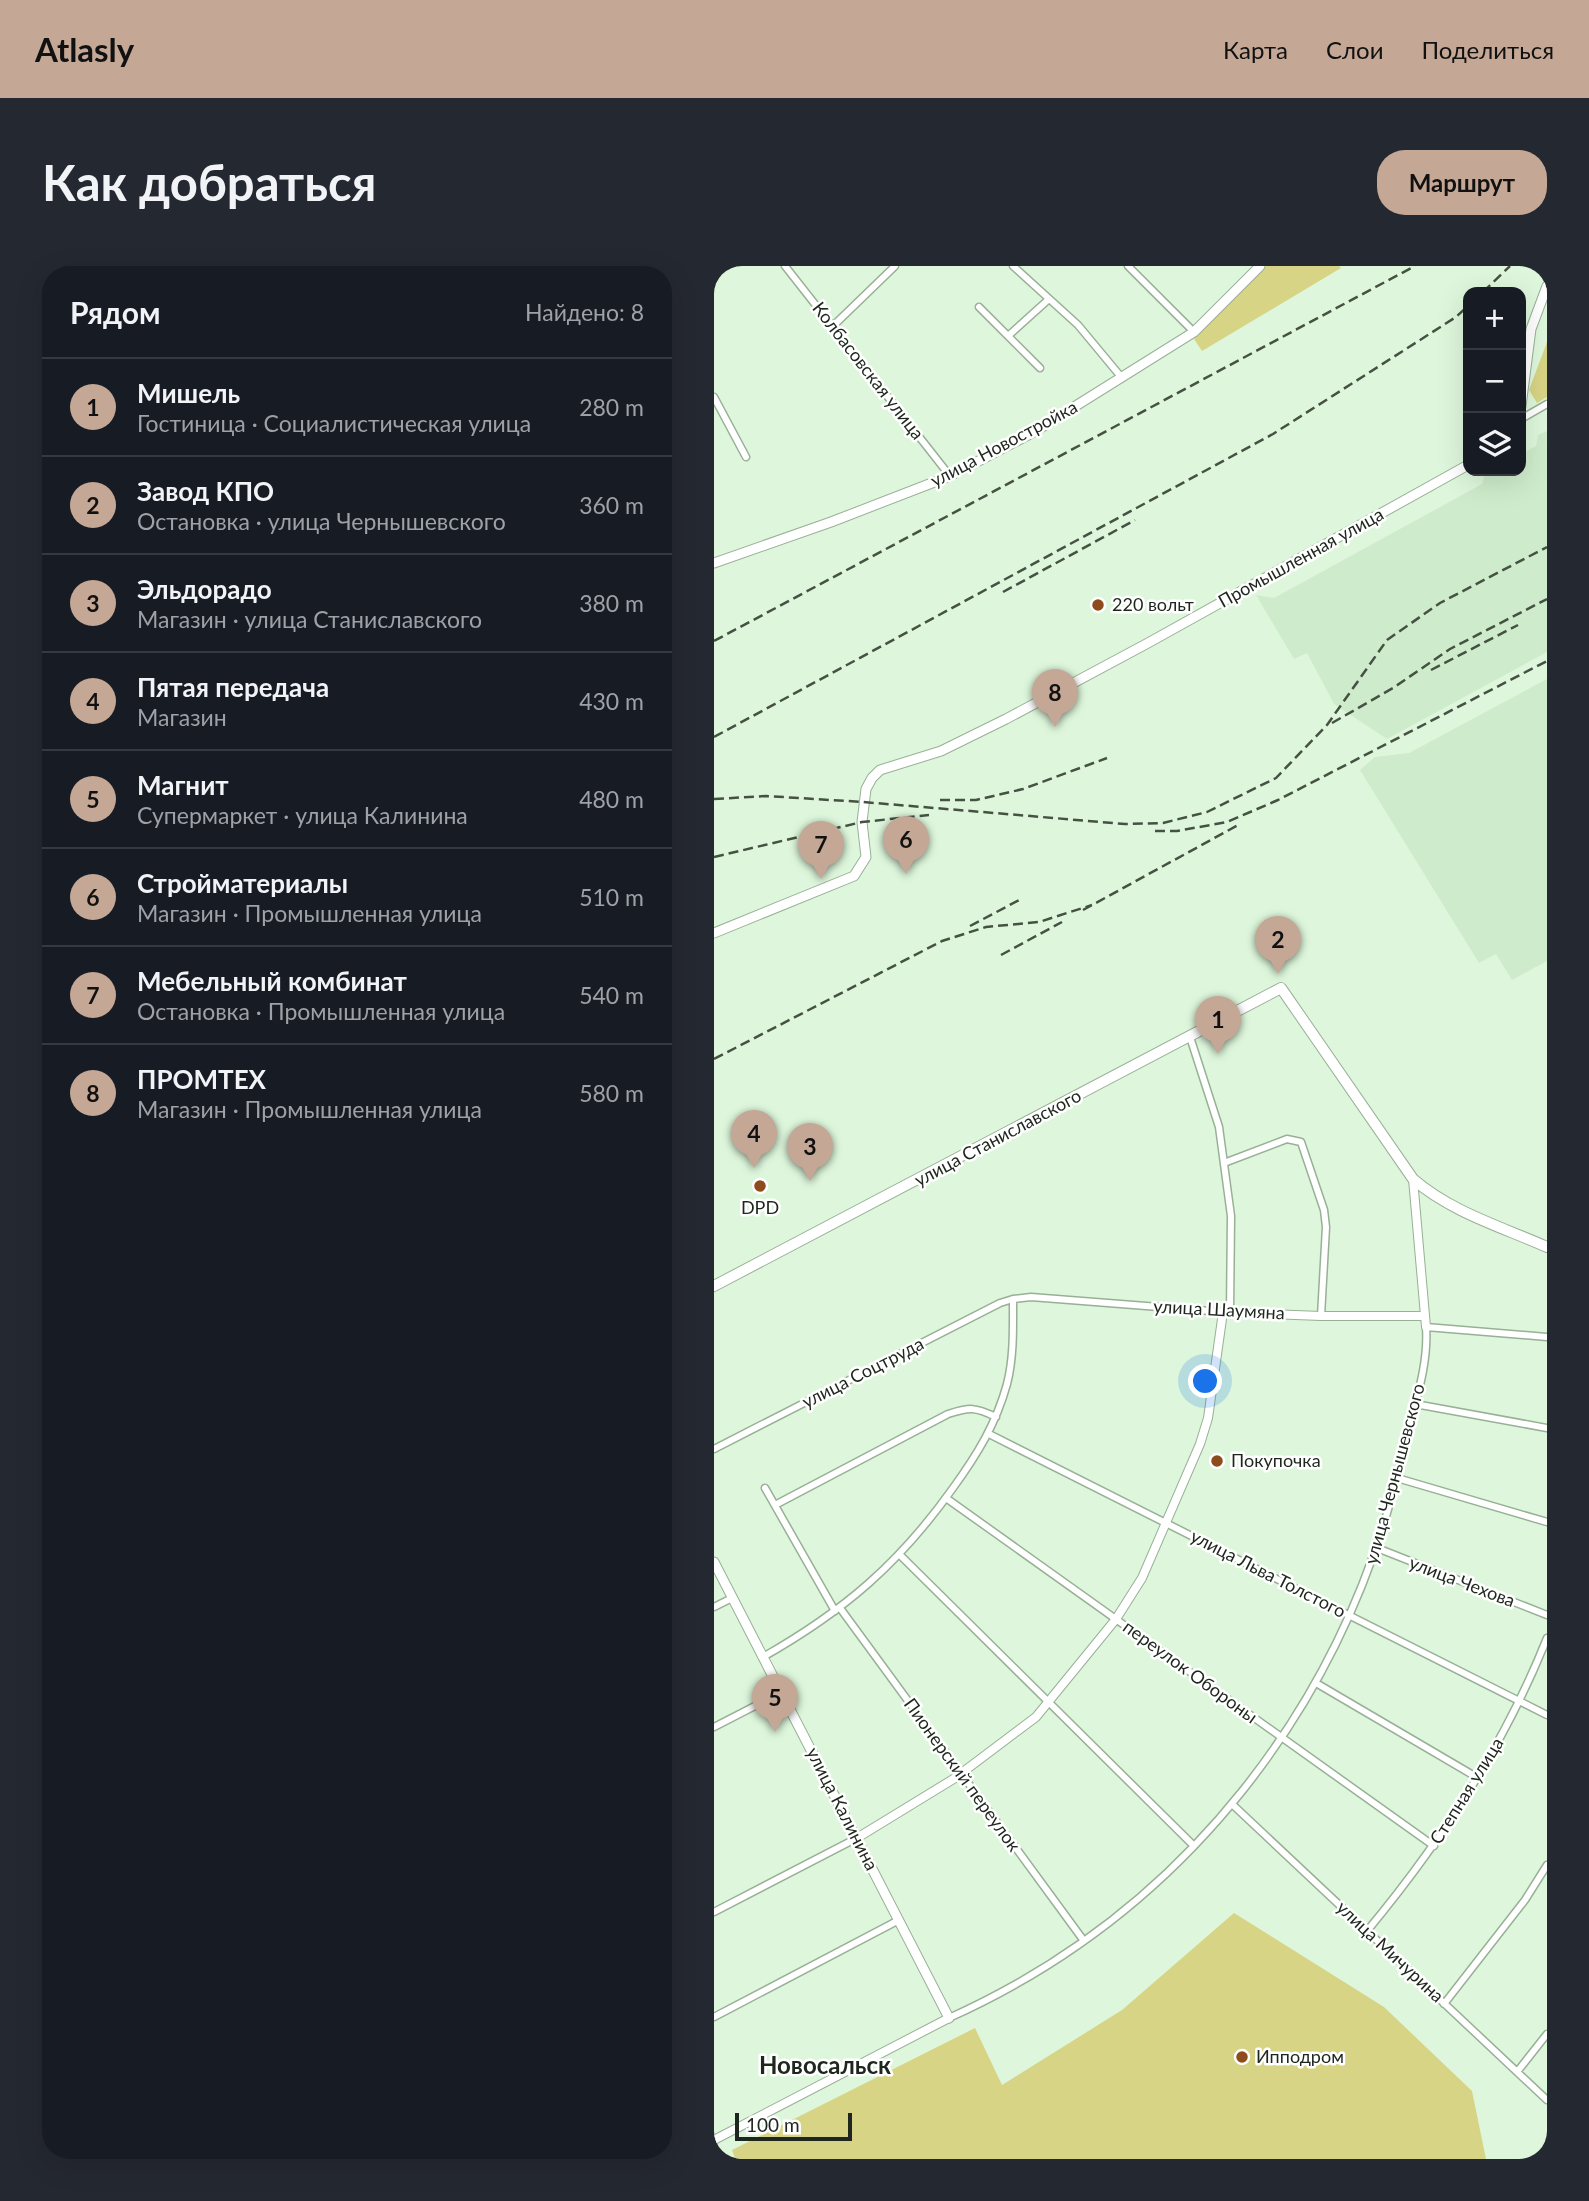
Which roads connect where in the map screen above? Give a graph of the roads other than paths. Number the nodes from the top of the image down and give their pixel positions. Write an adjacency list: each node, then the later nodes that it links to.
1 (785, 266): 9 (street, Колбасовская улица)
2 (895, 266): 9 (street)
3 (1013, 266): 7 (street)
4 (1128, 266): 10 (street)
5 (1259, 266): 10 (main road, улица Новостройка)
6 (1547, 286): 13 (main road)
7 (1049, 299): 11 (street); 14 (street)
8 (979, 307): 11 (street)
9 (832, 327): 20 (street, Колбасовская улица)
10 (1194, 332): 14 (main road, улица Новостройка)
11 (1008, 335): 12 (street)
12 (1040, 368)
13 (1526, 368)
14 (1122, 378): 20 (main road, улица Новостройка)
15 (714, 397): 18 (street)
16 (1547, 404): 17 (street)
17 (1526, 416)
18 (746, 457)
19 (1463, 468): 22 (main road, Промышленная улица)
20 (950, 476): 21 (main road, улица Новостройка)
21 (714, 562)
22 (714, 933)
23 (1190, 1037): 24 (street); 25 (main road, улица Станиславского); 27 (main road, улица Станиславского)
24 (1224, 1163): 29 (street); 30 (street)
25 (1413, 1179): 26 (main road); 31 (street, улица Чернышевского)
26 (1547, 1247)
27 (714, 1286)
28 (1013, 1299): 29 (street, улица Шаумяна); 35 (street); 38 (street, улица Соцтруда)
29 (1227, 1312): 30 (street, улица Шаумяна); 44 (street)
30 (1321, 1316): 31 (street, улица Шаумяна)
31 (1424, 1316): 32 (street, улица Чернышевского)
32 (1426, 1327): 33 (street); 34 (street, улица Чернышевского)
33 (1547, 1337)
34 (1415, 1404): 36 (street); 39 (street, улица Чернышевского)
35 (996, 1417): 37 (street); 42 (street)
36 (1547, 1428)
37 (989, 1434): 41 (street); 44 (street, улица Льва Толстого)
38 (714, 1449)
39 (1397, 1478): 43 (street); 45 (street, улица Чернышевского)
40 (765, 1488): 42 (street, Пионерский переулок)
41 (946, 1498): 46 (street); 53 (street, переулок Обороны)
42 (775, 1505): 50 (street, Пионерский переулок)
43 (1547, 1522)
44 (1167, 1524): 52 (street, улица Льва Толстого); 53 (street)
45 (1377, 1548): 51 (street, улица Чехова); 52 (street, улица Чернышевского)
46 (900, 1555): 50 (street); 59 (street)
47 (714, 1562): 48 (main road, улица Калинина)
48 (732, 1598): 49 (street); 55 (main road, улица Калинина)
49 (714, 1607)
50 (837, 1610): 55 (street); 63 (street, Пионерский переулок)
51 (1547, 1615)
52 (1350, 1616): 56 (street, улица Чернышевского); 58 (street, улица Льва Толстого)
53 (1116, 1619): 59 (street); 62 (street, переулок Обороны)
54 (1547, 1638): 58 (street, Степная улица)
55 (763, 1657): 57 (main road, улица Калинина)
56 (1316, 1683): 62 (street, улица Чернышевского); 64 (street)
57 (782, 1692): 61 (street); 66 (main road, улица Калинина)
58 (1519, 1701): 60 (street, улица Льва Толстого); 64 (street, Степная улица)
59 (1048, 1704): 63 (street); 67 (street)
60 (1547, 1715)
61 (714, 1727)
62 (1282, 1738): 65 (street, улица Чернышевского); 68 (street, переулок Обороны)
63 (961, 1773): 66 (street); 73 (street, Пионерский переулок)
64 (1478, 1778): 68 (street, Степная улица)
65 (1233, 1805): 67 (street, улица Чернышевского); 72 (street, улица Мичурина)
66 (857, 1838): 70 (street); 71 (main road, улица Калинина)
67 (1194, 1846): 73 (street, улица Чернышевского)
68 (1434, 1846): 72 (street, Степная улица)
69 (1547, 1865): 74 (street)
70 (714, 1912)
71 (899, 1920): 75 (street); 76 (main road, улица Калинина)
72 (1367, 1931): 74 (street, улица Мичурина)
73 (1084, 1941): 76 (street, улица Чернышевского)
74 (1444, 2004): 78 (street, улица Мичурина)
75 (714, 2017)
76 (949, 2018): 80 (street, улица Чернышевского)
77 (1547, 2034): 78 (street)
78 (1517, 2072): 79 (street, улица Мичурина)
79 (1547, 2100)
80 (714, 2140)

